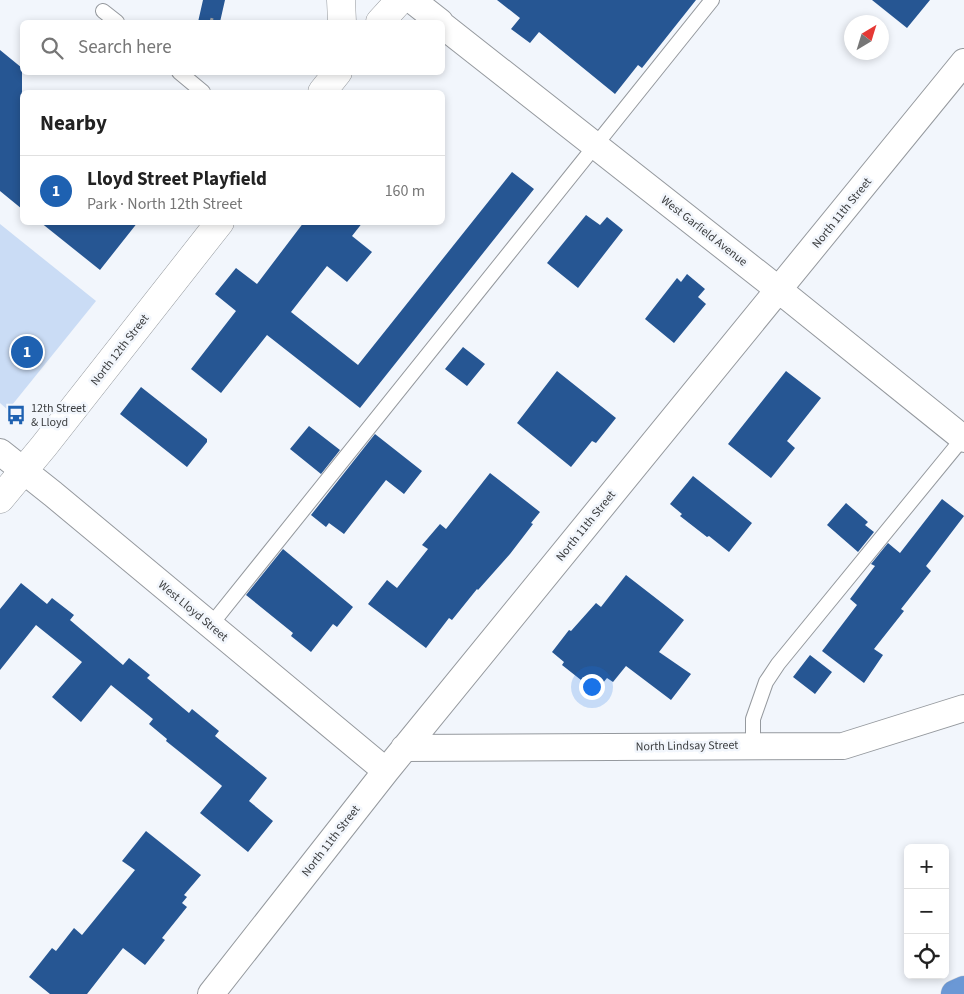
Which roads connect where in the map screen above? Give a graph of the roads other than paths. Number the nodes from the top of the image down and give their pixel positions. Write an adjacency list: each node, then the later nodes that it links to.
1 (341, 0): 7 (street)
2 (400, 0): 8 (street)
3 (412, 0): 9 (street)
4 (712, 0): 16 (lane)
5 (103, 11): 6 (lane)
6 (114, 20)
7 (342, 20)
8 (382, 20)
9 (437, 20)
10 (445, 27): 16 (street, West Garfield Avenue)
11 (964, 62): 18 (street, North 11th Street)
12 (183, 75): 14 (lane)
13 (336, 75): 15 (street)
14 (201, 90)
15 (324, 90)
16 (595, 145): 18 (street, West Garfield Avenue); 23 (lane)
17 (218, 225): 21 (street, North 12th Street)
18 (780, 290): 19 (street, West Garfield Avenue); 26 (street, North 11th Street)
19 (964, 438): 25 (lane)
20 (0, 452): 21 (street, West Lloyd Street)
21 (23, 471): 22 (street, North 12th Street); 23 (street, West Lloyd Street)
22 (0, 499)
23 (210, 626): 27 (street, West Lloyd Street)
24 (964, 708): 25 (street, North Lindsay Street)
25 (753, 745): 26 (street, North Lindsay Street)
26 (404, 748): 27 (street, North 11th Street)
27 (386, 771): 29 (street, North 11th Street)
28 (964, 990): 30 (highway)
29 (211, 994)
30 (955, 994)

